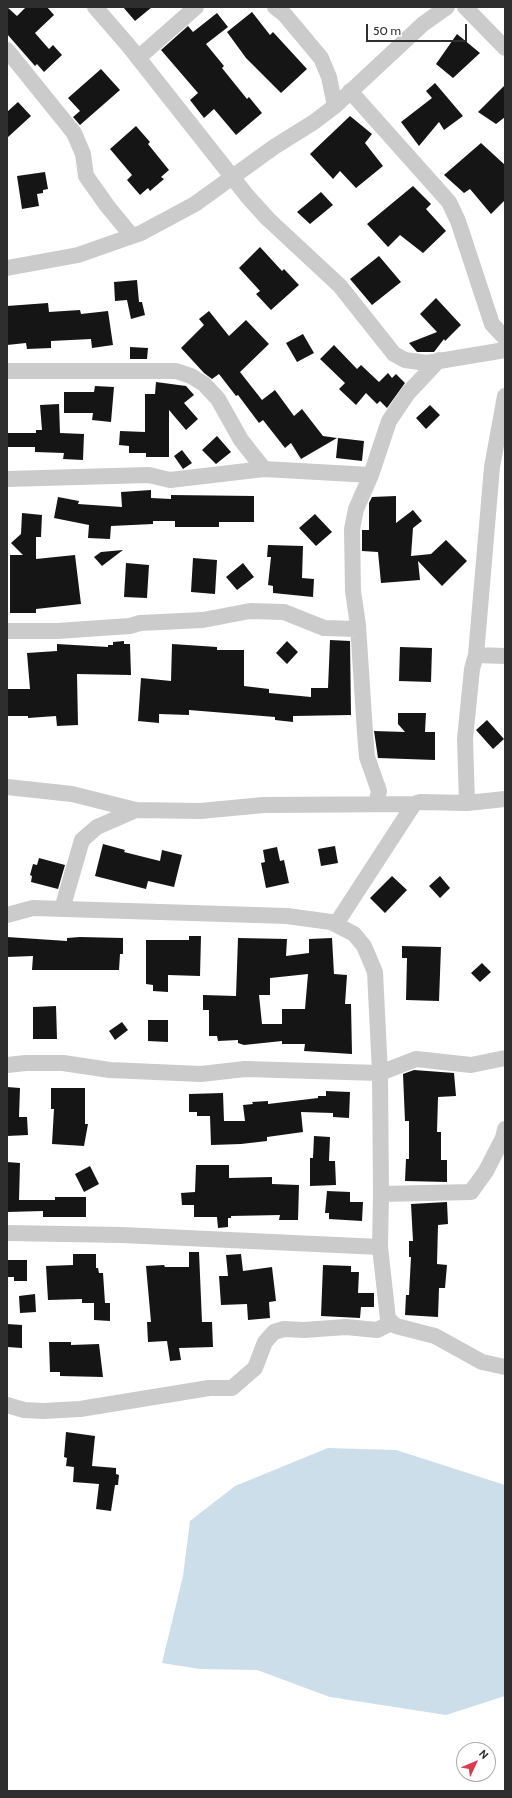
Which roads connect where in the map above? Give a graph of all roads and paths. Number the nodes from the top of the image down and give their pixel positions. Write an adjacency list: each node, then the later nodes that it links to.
1 (95, 7): 8 (street)
2 (196, 7): 8 (street)
3 (275, 7): 10 (street)
4 (447, 7): 9 (street)
5 (465, 7): 6 (street)
6 (505, 48)
7 (7, 50): 12 (street)
8 (138, 58): 11 (street)
9 (350, 91): 10 (street); 14 (street)
10 (335, 106): 11 (street)
11 (232, 176): 12 (street); 16 (street)
12 (132, 236): 13 (street)
13 (7, 268)
14 (505, 338)
15 (505, 350): 16 (street)
16 (439, 360): 20 (street)
17 (7, 371): 19 (street)
18 (505, 396): 24 (street)
19 (264, 469): 20 (street); 21 (street)
20 (371, 475): 22 (street)
21 (7, 479)
22 (358, 629): 23 (street); 29 (street)
23 (7, 631)
24 (476, 655): 25 (street); 28 (street)
25 (505, 656)
26 (7, 787): 31 (street)
27 (505, 799): 28 (street)
28 (467, 803): 30 (street)
29 (376, 804): 30 (street); 31 (street)
30 (414, 804): 34 (street)
31 (136, 810): 32 (street)
32 (62, 909): 33 (street); 34 (street)
33 (7, 915)
34 (336, 924): 37 (street)
35 (505, 1058): 37 (street)
36 (7, 1065): 37 (street)
37 (380, 1073): 39 (street)
38 (505, 1129): 39 (street)
39 (381, 1194): 41 (street)
40 (7, 1233): 41 (street)
41 (380, 1247): 42 (street)
42 (391, 1323): 43 (street); 44 (street)
43 (505, 1367)
44 (7, 1404)

